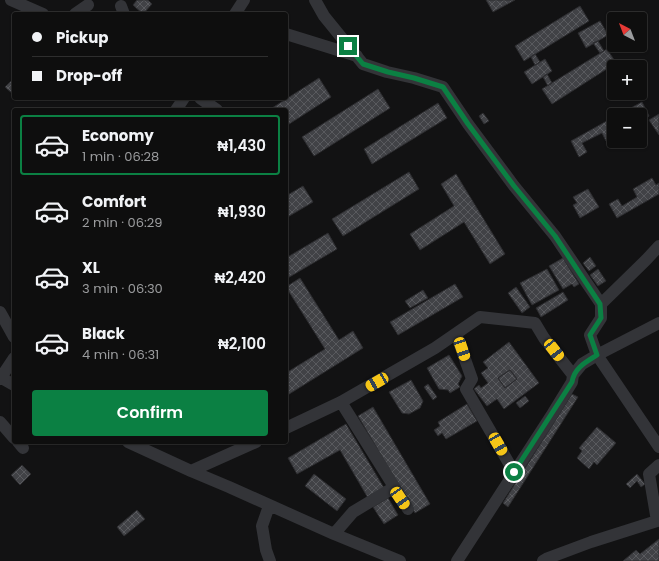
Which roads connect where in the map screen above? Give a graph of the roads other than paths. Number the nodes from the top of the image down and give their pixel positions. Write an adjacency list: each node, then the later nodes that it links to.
1 (244, 0): 7 (street)
2 (315, 0): 9 (street)
3 (14, 1): 5 (street)
4 (88, 5): 6 (street)
5 (39, 12)
6 (78, 12)
7 (236, 12)
8 (288, 35): 9 (street)
9 (357, 56): 13 (street)
10 (203, 100): 11 (street)
11 (214, 108)
12 (659, 246): 13 (street)
13 (600, 304): 18 (street)
14 (0, 312): 16 (street)
15 (659, 323): 18 (street)
16 (12, 333)
17 (456, 334): 20 (street); 23 (street); 32 (street)
18 (597, 355): 20 (street); 29 (street)
19 (12, 361): 21 (street)
20 (573, 375): 32 (street)
21 (0, 378): 22 (street)
22 (12, 384)
23 (341, 402): 25 (street); 33 (street)
24 (0, 422): 26 (street)
25 (288, 427)
26 (12, 436)
27 (132, 444): 31 (street)
28 (252, 444): 31 (street)
29 (659, 447)
30 (659, 465): 40 (street)
31 (191, 471): 34 (street)
32 (514, 472): 39 (street)
33 (393, 488): 35 (street); 36 (street)
34 (269, 506): 36 (street); 37 (street)
35 (408, 509)
36 (334, 534): 38 (street)
37 (270, 561)
38 (400, 561)
39 (457, 561)
40 (543, 561)

